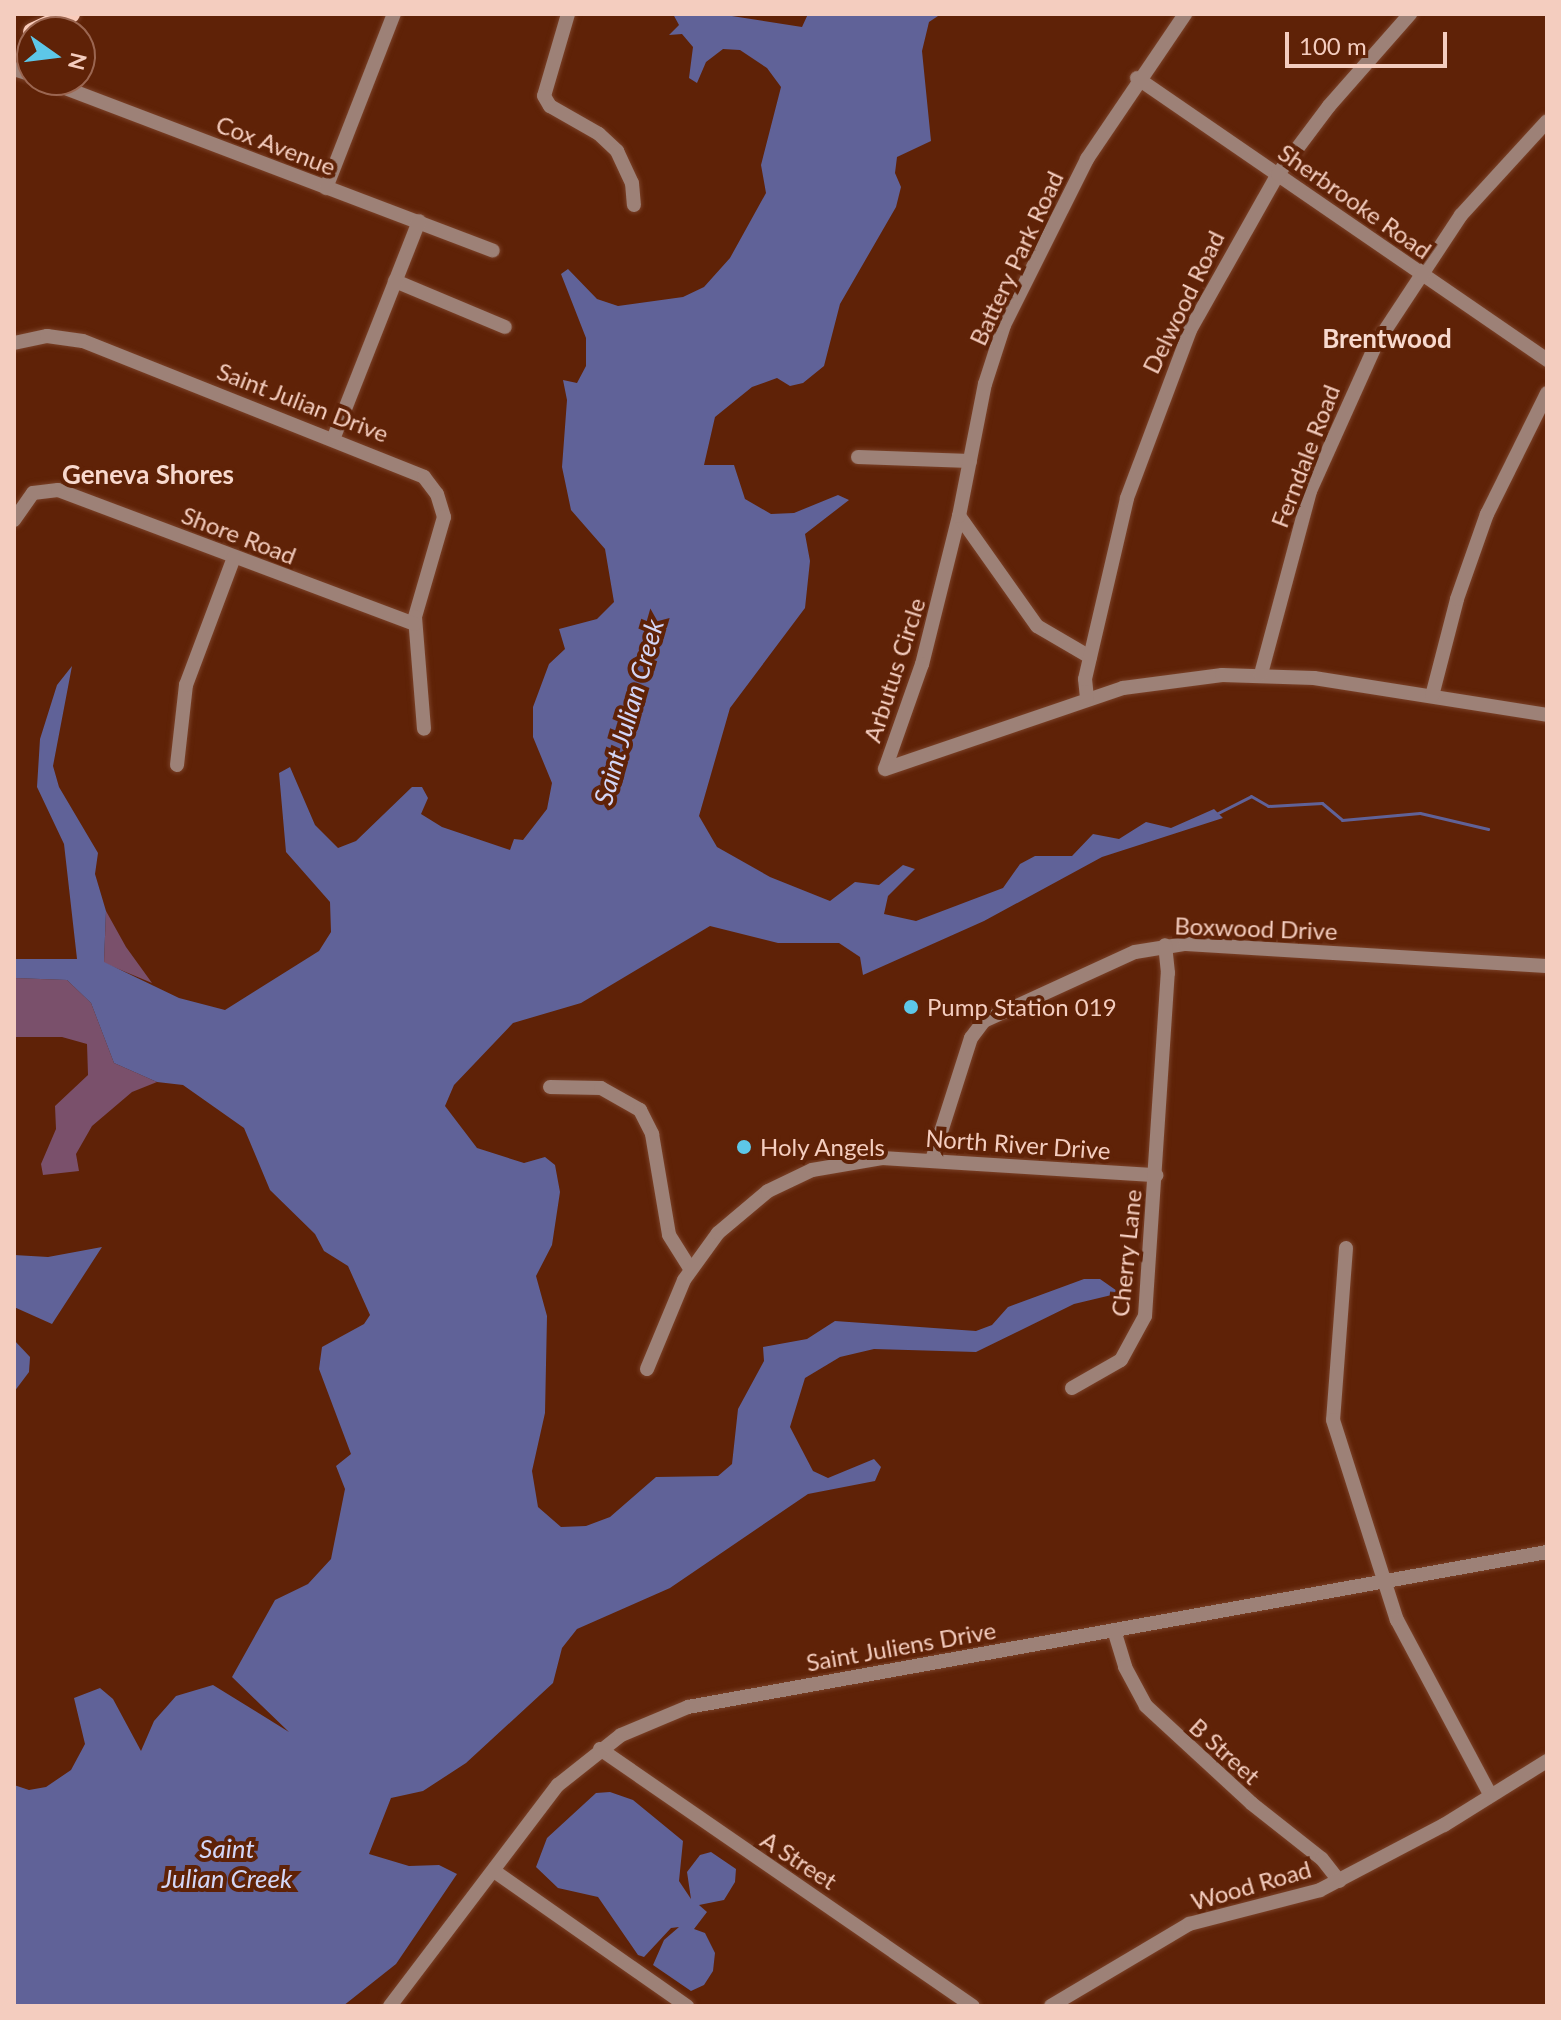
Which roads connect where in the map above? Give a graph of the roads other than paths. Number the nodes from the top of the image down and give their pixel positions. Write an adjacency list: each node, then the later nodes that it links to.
1 (394, 14): 9 (street)
2 (568, 14): 10 (street)
3 (1185, 14): 5 (street, Battery Park Road)
4 (1410, 14): 8 (street, Delwood Road)
5 (1137, 78): 8 (street, Sherbrooke Road); 21 (street, Battery Park Road)
6 (86, 96): 9 (street, Cox Avenue)
7 (1547, 121): 13 (street, Ferndale Road)
8 (1278, 174): 13 (street, Sherbrooke Road); 26 (street, Delwood Road)
9 (326, 188): 11 (street, Cox Avenue)
10 (634, 205)
11 (419, 221): 12 (street, Cox Avenue); 14 (street)
12 (493, 251)
13 (1419, 273): 17 (street, Sherbrooke Road); 27 (street, Ferndale Road)
14 (395, 281): 15 (street); 19 (street)
15 (505, 327)
16 (14, 343): 19 (street, Saint Julian Drive)
17 (1547, 360)
18 (1547, 393): 28 (street)
19 (334, 437): 25 (street, Saint Julian Drive)
20 (858, 457): 21 (street)
21 (970, 461): 22 (street, Battery Park Road)
22 (959, 516): 26 (street); 29 (street, Arbutus Circle)
23 (14, 520): 24 (street, Shore Road)
24 (234, 557): 25 (street, Shore Road); 32 (street)
25 (415, 624): 31 (street)
26 (1090, 657): 29 (street)
27 (1261, 674): 28 (street); 29 (street)
28 (1432, 696): 30 (street)
29 (1087, 698)
30 (1547, 715)
31 (424, 729)
32 (177, 765)
33 (1165, 945): 34 (street, Boxwood Drive); 36 (street, Boxwood Drive); 37 (street, Cherry Lane)
34 (1546, 964)
35 (550, 1087): 39 (street)
36 (932, 1160): 37 (street, North River Drive); 39 (street, North River Drive)
37 (1156, 1175): 41 (street, Cherry Lane)
38 (1346, 1248): 43 (street)
39 (691, 1270): 40 (street, North River Drive)
40 (647, 1369)
41 (1072, 1388)
42 (1547, 1552): 43 (street, Saint Juliens Drive)
43 (1385, 1582): 44 (street, Saint Juliens Drive); 47 (street)
44 (1114, 1630): 45 (street, Saint Juliens Drive); 49 (street, B Street)
45 (600, 1749): 48 (street, Saint Juliens Drive); 52 (street, A Street)
46 (1547, 1761): 47 (street, Wood Road)
47 (1490, 1794): 49 (street, Wood Road)
48 (494, 1871): 50 (street, Saint Juliens Drive); 51 (street)
49 (1339, 1881): 53 (street, Wood Road)
50 (390, 2006)
51 (687, 2006)
52 (973, 2006)
53 (1051, 2006)

